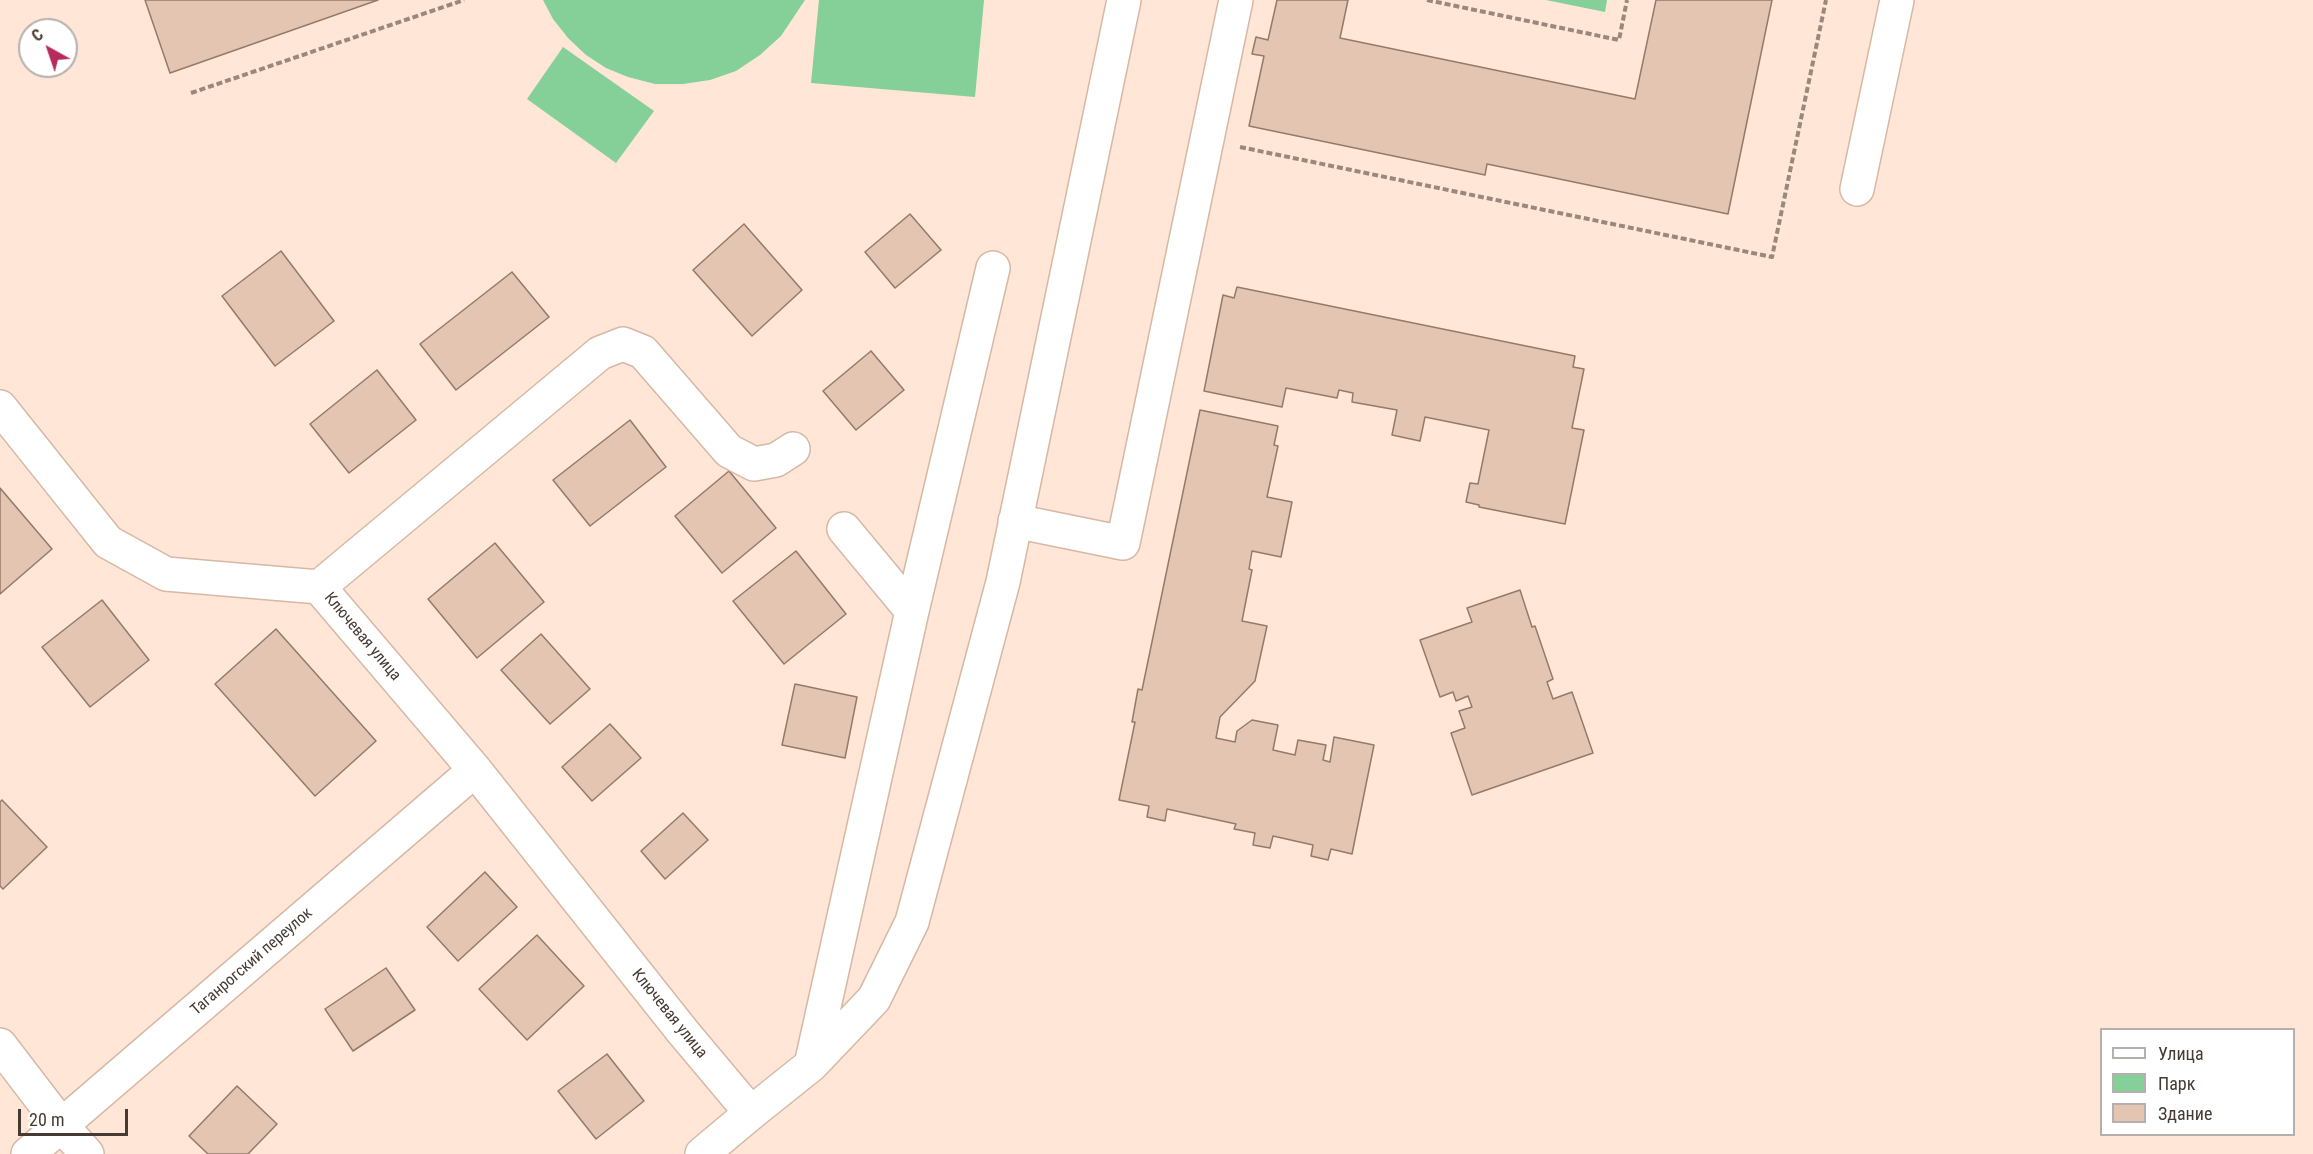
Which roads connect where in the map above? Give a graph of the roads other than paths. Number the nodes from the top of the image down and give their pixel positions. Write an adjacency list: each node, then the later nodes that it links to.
1 (1124, 0): 8 (street)
2 (1236, 0): 8 (street)
3 (1897, 0): 4 (street)
4 (1857, 189)
5 (993, 268): 11 (street)
6 (0, 406): 10 (street)
7 (793, 449): 10 (street, Ключевая улица)
8 (1015, 521): 14 (street)
9 (844, 529): 11 (street)
10 (319, 587): 12 (street, Ключевая улица)
11 (912, 611): 14 (street)
12 (475, 770): 15 (street, Ключевая улица); 16 (street, Таганрогский переулок)
13 (0, 1045): 16 (street)
14 (810, 1065): 15 (street)
15 (751, 1113): 19 (street)
16 (62, 1126): 17 (street, Таганрогский переулок); 18 (street)
17 (28, 1154)
18 (87, 1154)
19 (702, 1154)

